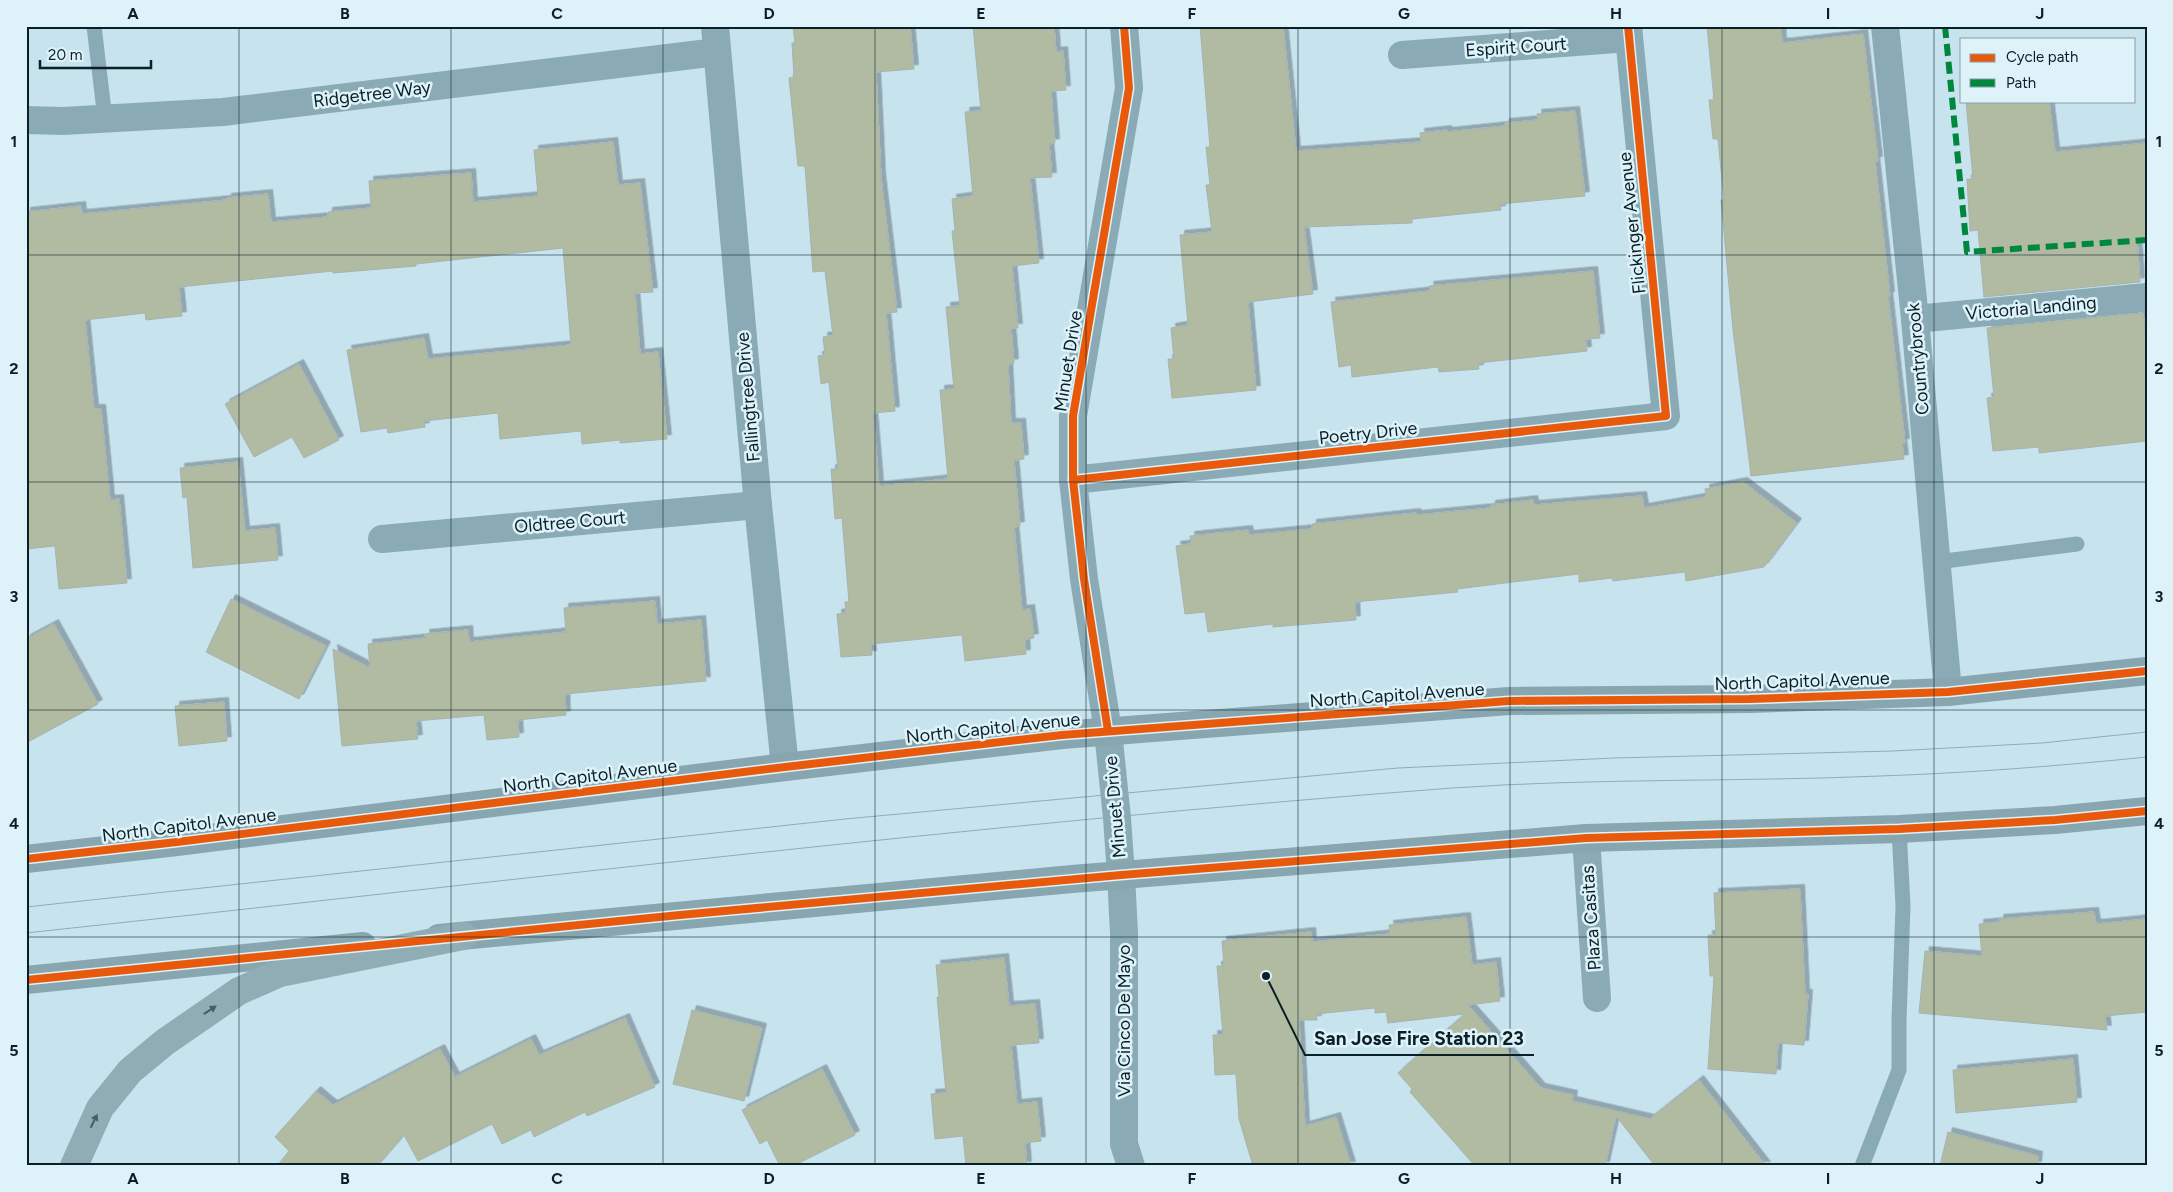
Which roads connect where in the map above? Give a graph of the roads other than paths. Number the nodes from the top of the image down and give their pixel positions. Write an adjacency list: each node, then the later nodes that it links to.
1 (94, 26): 7 (lane)
2 (1124, 26): 12 (street, Minuet Drive)
3 (1885, 26): 10 (street, Countrybrook)
4 (1629, 32): 6 (street, Espirit Court); 11 (street, Flickinger Avenue)
5 (716, 39): 7 (street, Ridgetree Way); 13 (street, Fallingtree Drive)
6 (1402, 55)
7 (105, 119): 8 (street, Ridgetree Way)
8 (26, 120)
9 (2147, 297): 10 (street, Victoria Landing)
10 (1915, 318): 16 (street, Countrybrook)
11 (1666, 416): 12 (street, Poetry Drive)
12 (1073, 480): 19 (street, Minuet Drive)
13 (758, 505): 14 (street, Oldtree Court); 20 (street, Fallingtree Drive)
14 (382, 539)
15 (2077, 544): 16 (lane)
16 (1937, 562): 18 (street, Countrybrook)
17 (2147, 671): 18 (main road, North Capitol Avenue)
18 (1948, 692): 19 (main road, North Capitol Avenue)
19 (1108, 731): 20 (main road, North Capitol Avenue); 25 (street, Minuet Drive)
20 (785, 766): 24 (main road, North Capitol Avenue)
21 (2147, 811): 22 (main road)
22 (1899, 829): 23 (main road); 31 (lane)
23 (1586, 838): 25 (main road); 28 (street, Plaza Casitas)
24 (26, 859)
25 (1121, 874): 26 (main road); 30 (street, Via Cinco De Mayo)
26 (463, 936): 27 (main road); 29 (highway, one-way to 26)
27 (26, 980)
28 (1597, 998)
29 (74, 1166)
30 (1131, 1166)
31 (1862, 1166)

